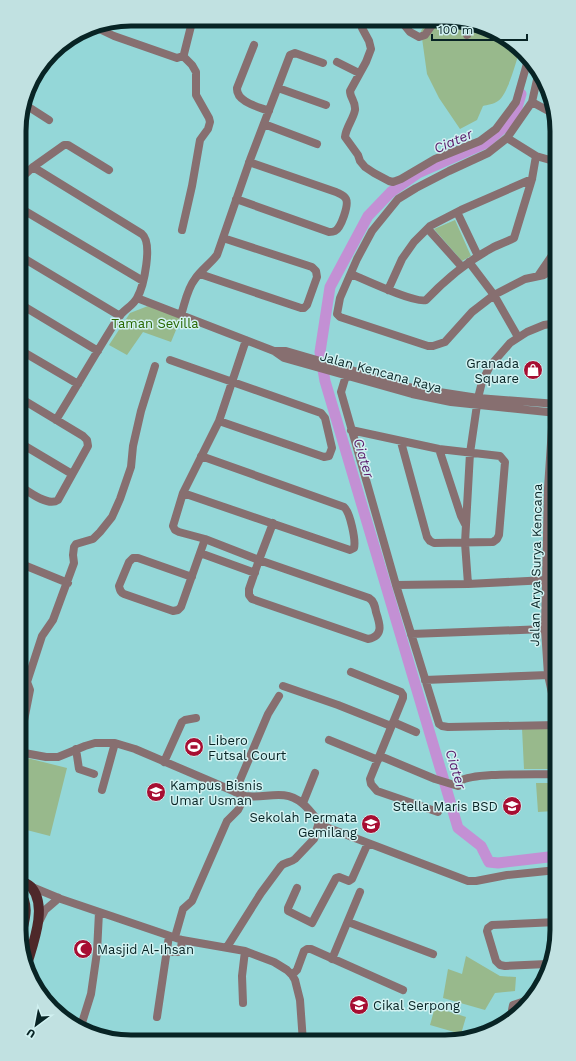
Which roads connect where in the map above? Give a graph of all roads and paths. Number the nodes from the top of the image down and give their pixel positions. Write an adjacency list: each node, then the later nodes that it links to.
1 (191, 26): 9 (street)
2 (362, 26): 13 (street)
3 (405, 26): 4 (street)
4 (431, 26)
5 (464, 28): 7 (street)
6 (102, 30): 9 (street)
7 (466, 35)
8 (254, 45): 19 (street)
9 (183, 56): 36 (street)
10 (323, 62): 15 (street)
11 (337, 62): 13 (street)
12 (526, 65): 13 (street)
13 (359, 73)
14 (537, 81): 16 (street)
15 (278, 88): 17 (street); 19 (street)
16 (532, 102): 20 (street); 23 (street)
17 (326, 105)
18 (29, 107): 21 (street)
19 (269, 111): 22 (street)
20 (548, 111)
21 (49, 120)
22 (264, 124): 24 (street); 27 (street)
23 (507, 138): 25 (street); 44 (street)
24 (317, 144)
25 (536, 156): 26 (street); 31 (street)
26 (550, 160)
27 (249, 162): 32 (street); 32 (street)
28 (33, 167): 29 (street); 30 (street); 45 (street)
29 (109, 170)
30 (26, 173)
31 (532, 179): 34 (street); 38 (street)
32 (236, 199): 37 (street)
33 (26, 212): 45 (street)
34 (457, 212): 35 (street); 38 (street)
35 (428, 229): 41 (street); 46 (street)
36 (182, 230)
37 (223, 238): 43 (street); 43 (street)
38 (478, 256): 40 (street)
39 (26, 260): 51 (street)
40 (469, 262): 41 (street); 47 (street)
41 (462, 267): 46 (street)
42 (550, 272): 47 (street)
43 (200, 274): 50 (street)
44 (351, 274): 46 (street); 47 (street)
45 (143, 281): 48 (street)
46 (388, 290)
47 (494, 296): 53 (street)
48 (137, 298): 50 (street, Jalan Kencana Raya); 51 (street)
49 (26, 308): 55 (street)
50 (181, 315): 54 (street, Jalan Kencana Raya)
51 (120, 316): 55 (street)
52 (550, 324): 53 (street)
53 (518, 337): 62 (street)
54 (246, 340): 59 (street, Jalan Kencana Raya); 60 (street)
55 (98, 351): 61 (street)
56 (26, 354): 61 (street)
57 (170, 360): 60 (street)
58 (155, 366): 89 (street)
59 (348, 373): 62 (street, Jalan Kencana Raya); 68 (street)
60 (233, 382): 67 (street); 67 (street)
61 (78, 384): 66 (street)
62 (477, 401): 63 (street, Jalan Kencana Raya); 65 (street, Jalan Kencana Raya); 72 (street)
63 (550, 401)
64 (26, 402): 66 (street)
65 (550, 412)
66 (56, 420): 75 (street)
67 (219, 421): 73 (street)
68 (351, 430): 69 (street); 91 (street)
69 (401, 442): 71 (street); 82 (street)
70 (26, 447): 75 (street)
71 (439, 450): 72 (street); 80 (street)
72 (470, 453): 80 (street); 82 (street)
73 (202, 456): 77 (street); 78 (street)
74 (550, 467): 79 (street, Jalan Arya Surya Kencana)
75 (72, 474): 76 (street)
76 (26, 489)
77 (184, 493): 78 (street); 81 (street)
78 (273, 523): 84 (street)
79 (550, 524)
80 (466, 525): 82 (street)
81 (205, 539): 83 (street); 84 (street)
82 (465, 543): 90 (street)
83 (200, 553): 86 (street); 87 (street)
84 (259, 560): 86 (street); 86 (street)
85 (26, 566): 89 (street)
86 (255, 573)
87 (192, 577): 87 (street)
88 (550, 579): 90 (street)
89 (68, 583): 99 (street)
90 (468, 584): 91 (street)
91 (396, 585): 95 (street)
92 (550, 600): 93 (street, Jalan Arya Surya Kencana)
93 (546, 629): 94 (street); 95 (street); 97 (street, Jalan Arya Surya Kencana)
94 (550, 629)
95 (411, 634): 98 (street)
96 (351, 672): 105 (street)
97 (548, 675): 98 (street); 100 (street, Jalan Arya Surya Kencana)
98 (425, 680): 106 (street)
99 (28, 682): 103 (street)
100 (550, 684)
101 (283, 686): 105 (street)
102 (279, 696): 118 (street)
103 (26, 710)
104 (196, 718): 113 (street)
105 (392, 724): 107 (street); 112 (street)
106 (550, 725)
107 (416, 732)
108 (329, 740): 112 (street)
109 (116, 743): 110 (street); 113 (street); 117 (street)
110 (76, 749): 111 (street); 115 (street)
111 (26, 753)
112 (379, 758): 116 (street); 121 (street)
113 (164, 762): 118 (street)
114 (315, 773): 120 (street)
115 (94, 774)
116 (550, 774)
117 (102, 790)
118 (234, 792): 119 (street)
119 (245, 796): 120 (street); 134 (street)
120 (303, 804): 122 (street)
121 (438, 812)
122 (319, 822): 123 (street); 135 (street)
123 (368, 843): 124 (street); 127 (street)
124 (550, 871)
125 (26, 884): 126 (main road)
126 (32, 887): 129 (street); 131 (main road)
127 (297, 888)
128 (360, 892): 132 (street)
129 (59, 898): 130 (street); 131 (street)
130 (99, 912): 134 (street); 148 (street)
131 (38, 922): 139 (main road)
132 (348, 922): 138 (street); 140 (street)
133 (550, 922): 141 (street)
134 (175, 938): 135 (street); 137 (street); 137 (street)
135 (227, 947): 136 (street)
136 (245, 951): 142 (street); 145 (street)
137 (166, 952): 147 (street)
138 (433, 954)
139 (29, 955)
140 (332, 959): 142 (street); 143 (street)
141 (544, 965)
142 (292, 975): 149 (street)
143 (403, 990)
144 (521, 1002): 146 (street)
145 (243, 1004)
146 (512, 1010)
147 (157, 1017)
148 (82, 1023)
149 (302, 1035)

